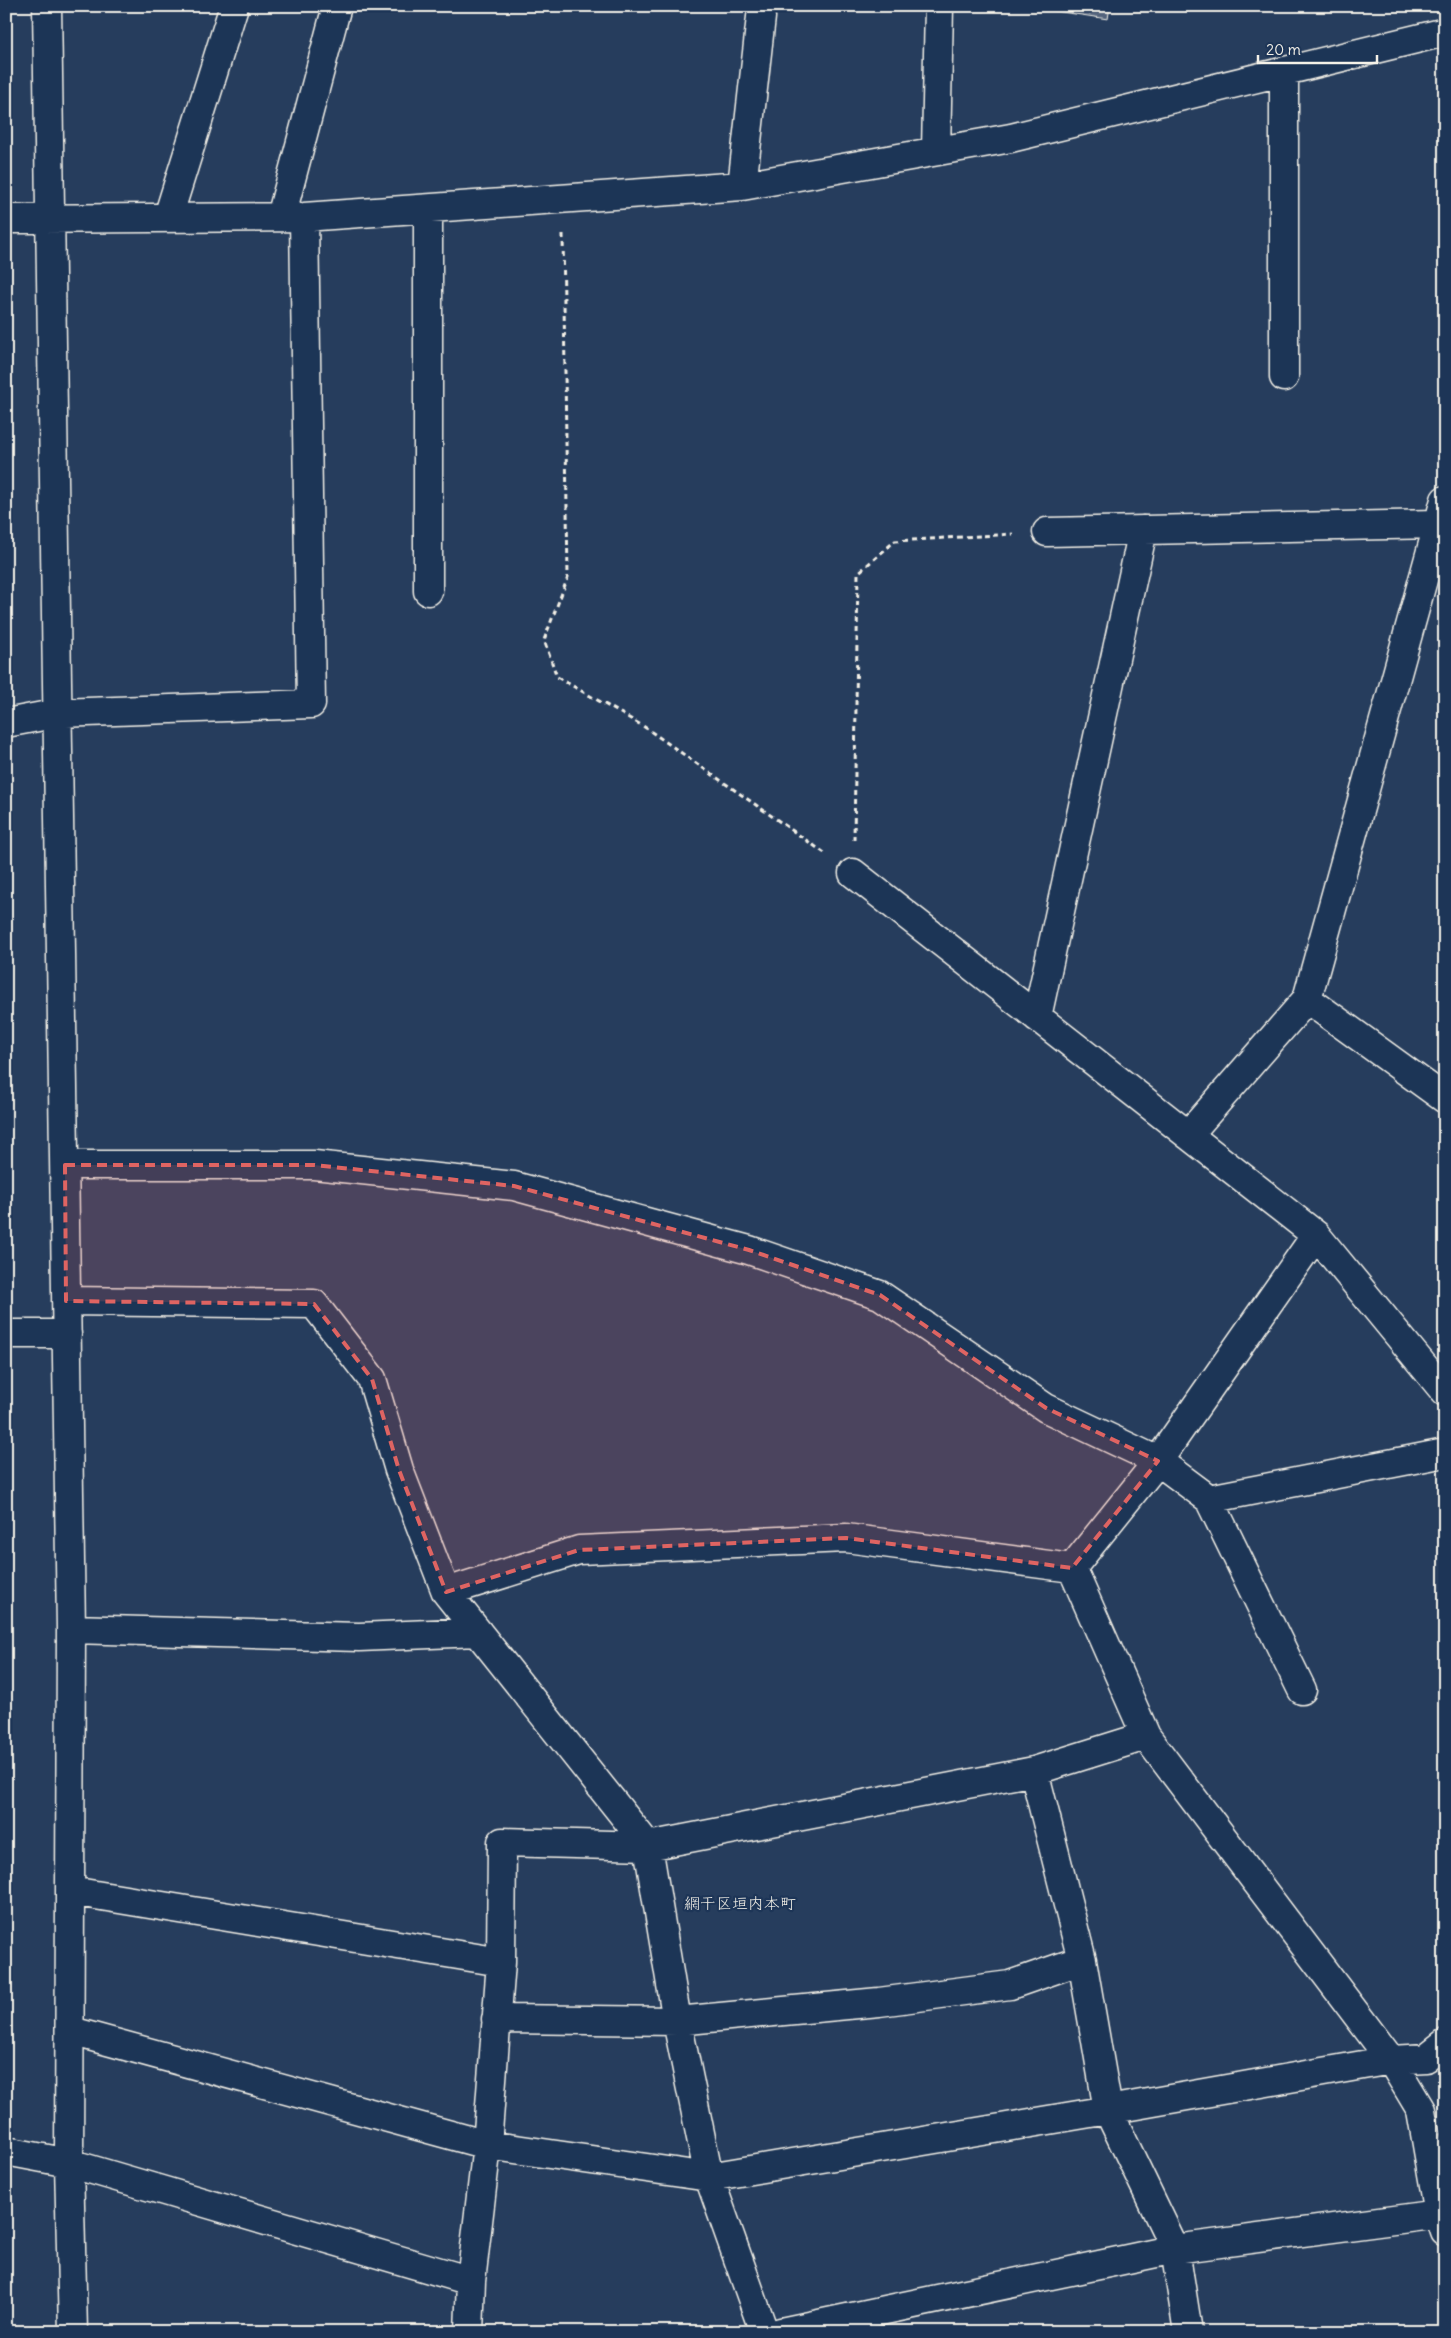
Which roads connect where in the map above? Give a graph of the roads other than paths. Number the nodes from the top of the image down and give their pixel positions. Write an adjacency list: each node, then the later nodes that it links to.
1 (47, 6): 14 (street)
2 (234, 6): 11 (street)
3 (337, 6): 12 (street)
4 (939, 6): 8 (street)
5 (761, 16): 9 (street)
6 (1445, 32): 7 (street)
7 (1284, 70): 8 (street); 15 (street)
8 (936, 151): 9 (street)
9 (742, 186): 10 (street)
10 (428, 209): 12 (street); 20 (street)
11 (168, 217): 12 (street); 14 (street)
12 (292, 217): 21 (street)
13 (6, 219): 14 (street)
14 (52, 219): 21 (street)
15 (1284, 378)
16 (1441, 512): 17 (street); 19 (street)
17 (1143, 530): 18 (street); 25 (street)
18 (1047, 532)
19 (1434, 578): 24 (street)
20 (428, 591)
21 (59, 713): 22 (street); 28 (street)
22 (6, 723)
23 (853, 873): 25 (street)
24 (1307, 999): 26 (street); 27 (street)
25 (1037, 1017): 27 (street)
26 (1445, 1098)
27 (1188, 1135): 29 (street)
28 (65, 1165): 30 (street); 35 (street)
29 (1316, 1235): 33 (street); 35 (street)
30 (66, 1301): 32 (street); 38 (street)
31 (6, 1334): 32 (street)
32 (67, 1334): 39 (street)
33 (1445, 1392)
34 (1445, 1454): 36 (street)
35 (1158, 1461): 36 (street); 37 (street)
36 (1209, 1498): 41 (street)
37 (1072, 1568): 38 (street); 42 (street)
38 (446, 1592): 40 (street)
39 (70, 1629): 40 (street); 45 (street)
40 (478, 1632): 44 (street)
41 (1302, 1690)
42 (1146, 1736): 43 (street); 52 (street)
43 (1034, 1770): 44 (street); 46 (street)
44 (648, 1846): 47 (street); 49 (street)
45 (70, 1891): 47 (street); 50 (street)
46 (1082, 1960): 49 (street); 53 (street)
47 (501, 1962): 48 (street)
48 (496, 2019): 49 (street); 54 (street)
49 (677, 2022): 57 (street)
50 (70, 2031): 54 (street); 56 (street)
51 (1445, 2043): 52 (street)
52 (1391, 2060): 53 (street); 58 (street)
53 (1108, 2110): 57 (street); 59 (street)
54 (487, 2145): 57 (street); 60 (street)
55 (6, 2152): 56 (street)
56 (70, 2163): 60 (street); 61 (street)
57 (709, 2177): 63 (street)
58 (1442, 2223): 59 (street)
59 (1175, 2249): 64 (street); 65 (street)
60 (471, 2281): 62 (street)
61 (73, 2332)
62 (469, 2332)
63 (764, 2332)
64 (781, 2332)
65 (1188, 2332)

